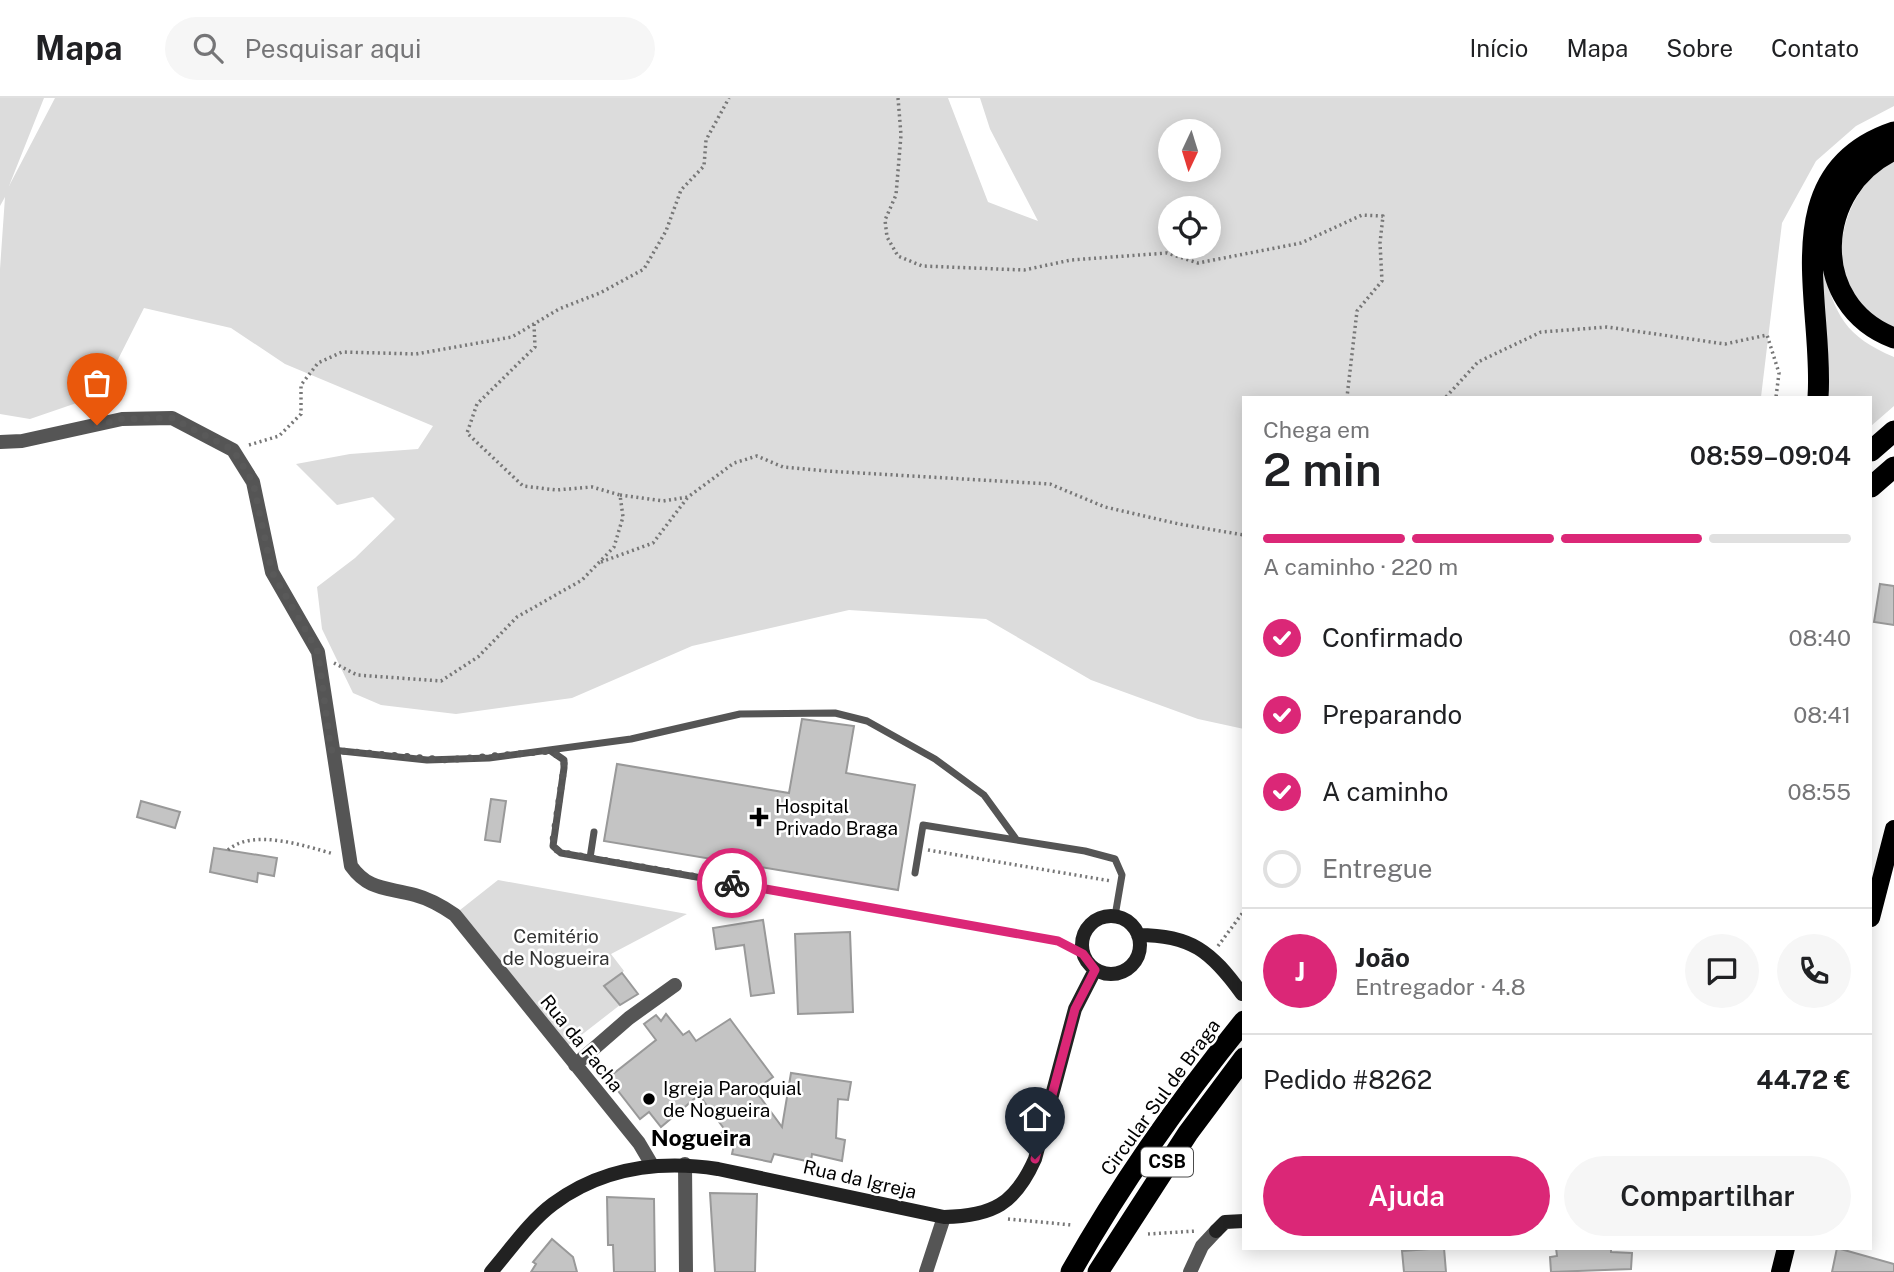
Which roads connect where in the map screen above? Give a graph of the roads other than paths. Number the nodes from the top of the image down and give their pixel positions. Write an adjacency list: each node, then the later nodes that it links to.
1 (1894, 132): 4 (highway)
2 (1894, 150): 3 (highway)
3 (1894, 338)
4 (1818, 396)
5 (1894, 431): 7 (highway)
6 (0, 442): 10 (street)
7 (1872, 450)
8 (1894, 467): 9 (highway)
9 (1872, 486)
10 (331, 750): 11 (lane); 26 (street, Rua da Facha)
11 (551, 751): 14 (lane); 15 (lane)
12 (1894, 829): 17 (main road)
13 (594, 832): 15 (lane)
14 (1016, 839): 16 (lane); 18 (lane)
15 (590, 858): 20 (lane)
16 (915, 873)
17 (1872, 914)
18 (1115, 916): 19 (street); 20 (street)
19 (1138, 935): 21 (street); 23 (street)
20 (1083, 954): 21 (street)
21 (1095, 970): 29 (street, Rua da Igreja)
22 (675, 985): 26 (street)
23 (1242, 994)
24 (1242, 1024): 35 (highway, Circular Sul de Braga / CSB)
25 (1242, 1061): 36 (highway, CSB)
26 (575, 1065): 28 (street, Rua da Facha)
27 (685, 1164): 28 (street, Rua da Igreja); 29 (street, Rua da Igreja); 33 (street)
28 (652, 1165): 32 (street, Rua da Igreja)
29 (944, 1217): 34 (street)
30 (1242, 1221): 37 (street)
31 (1786, 1250): 38 (main road)
32 (491, 1272)
33 (686, 1272)
34 (926, 1272)
35 (1071, 1272)
36 (1098, 1272)
37 (1190, 1272)
38 (1780, 1272)

